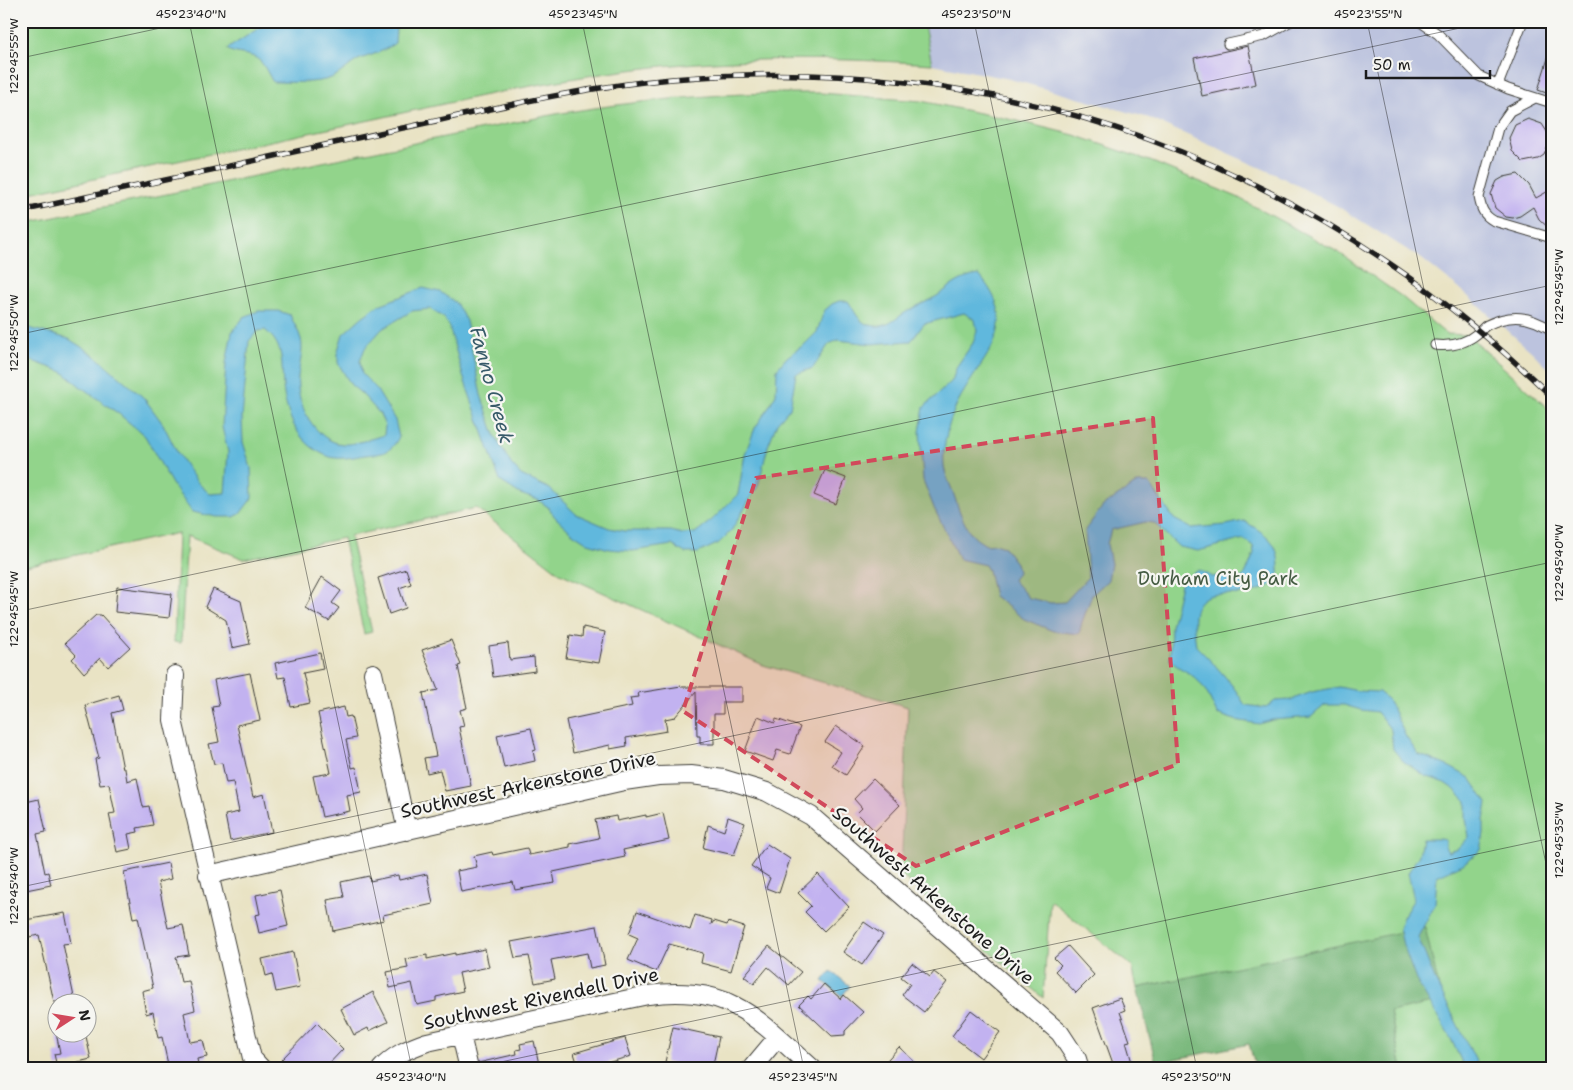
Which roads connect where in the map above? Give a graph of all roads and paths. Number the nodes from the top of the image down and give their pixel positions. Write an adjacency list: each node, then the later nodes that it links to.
1 (1291, 21): 4 (lane)
2 (1419, 21): 5 (lane)
3 (1523, 21): 5 (lane)
4 (1228, 44)
5 (1498, 85): 6 (lane)
6 (1535, 98): 7 (lane); 8 (lane)
7 (1552, 104)
8 (1552, 238)
9 (1552, 330): 10 (lane)
10 (1435, 345)
11 (373, 673): 13 (street)
12 (175, 675): 14 (street)
13 (407, 831): 14 (street, Southwest Arkenstone Drive); 22 (street, Southwest Arkenstone Drive)
14 (208, 875): 17 (street)
15 (461, 1035): 16 (street, Southwest Rivendell Drive); 18 (street, Southwest Rivendell Drive); 19 (street)
16 (778, 1038): 20 (street); 21 (street, Southwest Rivendell Drive)
17 (262, 1069)
18 (381, 1069)
19 (469, 1069)
20 (751, 1069)
21 (813, 1069)
22 (1080, 1069)

